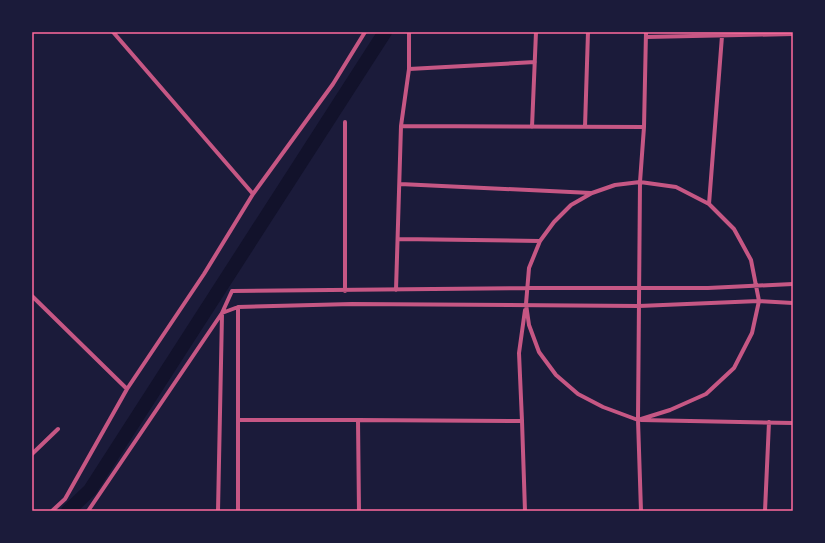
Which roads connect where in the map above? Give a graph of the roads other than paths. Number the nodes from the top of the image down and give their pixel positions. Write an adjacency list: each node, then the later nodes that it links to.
1 (113, 32): 19 (street)
2 (365, 32): 19 (street)
3 (409, 32): 10 (street)
4 (536, 32): 9 (street)
5 (588, 32): 14 (street)
6 (646, 34): 8 (street); 15 (street)
7 (793, 34): 8 (street)
8 (722, 36): 20 (street)
9 (535, 62): 10 (street); 13 (street)
10 (409, 69): 12 (street)
11 (345, 122): 28 (street)
12 (401, 126): 13 (street); 17 (street)
13 (532, 126): 14 (street)
14 (585, 127): 15 (street)
15 (644, 127): 16 (street)
16 (640, 182): 18 (street); 20 (street); 26 (street)
17 (400, 184): 18 (street); 21 (street)
18 (592, 193): 22 (street)
19 (253, 194): 36 (street)
20 (709, 204): 24 (street)
21 (399, 239): 22 (street); 27 (street)
22 (540, 241): 25 (street)
23 (793, 284): 24 (street)
24 (756, 286): 26 (street); 30 (street)
25 (526, 288): 26 (street); 27 (street); 32 (street)
26 (640, 289): 33 (street)
27 (396, 290): 28 (street)
28 (345, 291): 35 (street)
29 (32, 296): 36 (street)
30 (759, 301): 31 (street); 33 (street); 39 (street)
31 (793, 303)
32 (526, 304): 33 (street); 34 (street); 39 (street); 40 (street)
33 (640, 306): 39 (street)
34 (238, 307): 35 (street); 37 (street)
35 (222, 313): 46 (street); 47 (street)
36 (127, 389): 45 (street)
37 (238, 420): 38 (street); 48 (street)
38 (358, 420): 40 (street); 49 (street)
39 (638, 420): 41 (street); 51 (street)
40 (522, 421): 50 (street)
41 (769, 422): 42 (street); 52 (street)
42 (793, 423)
43 (58, 429): 44 (street)
44 (32, 454)
45 (52, 511)
46 (88, 511)
47 (218, 511)
48 (238, 511)
49 (359, 511)
50 (525, 511)
51 (641, 511)
52 (765, 511)

